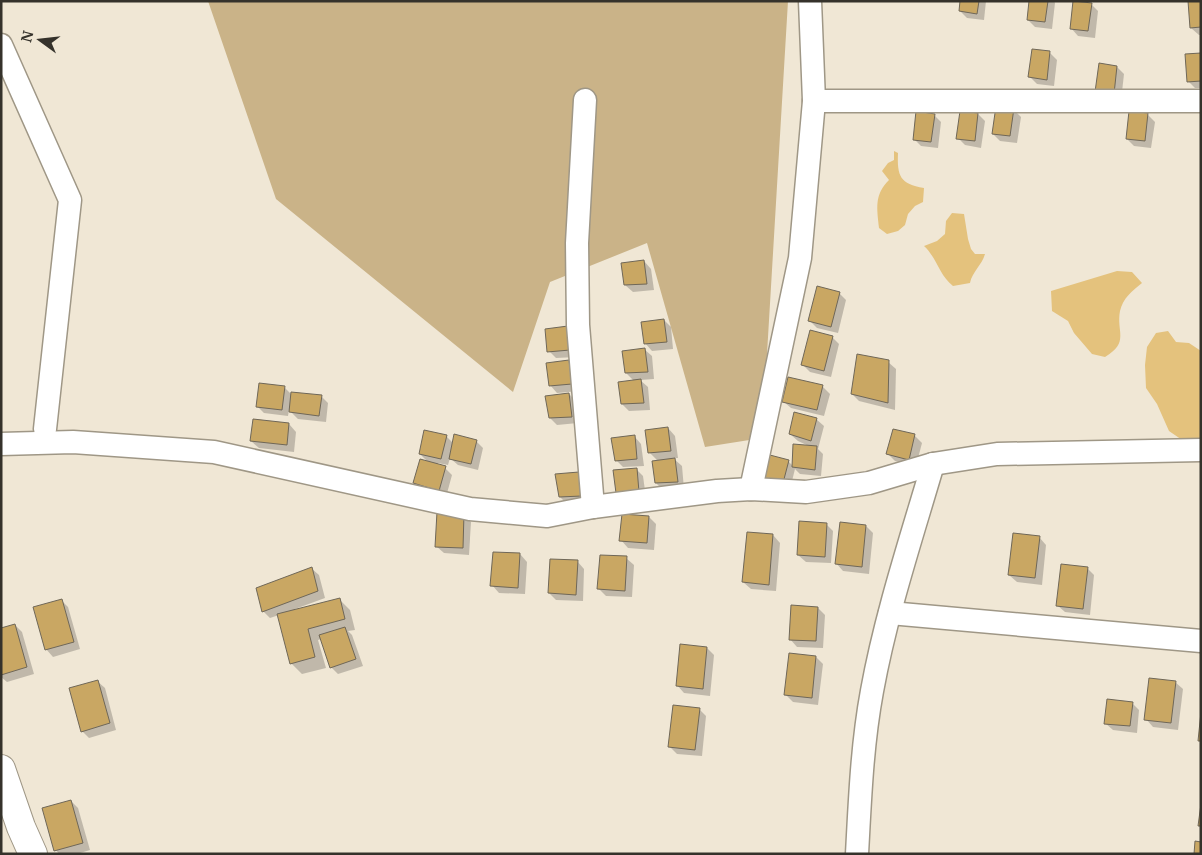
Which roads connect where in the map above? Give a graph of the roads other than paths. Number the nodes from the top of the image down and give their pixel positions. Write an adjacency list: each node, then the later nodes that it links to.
1 (810, 1): 4 (street)
2 (1, 45): 6 (street)
3 (585, 100): 11 (street)
4 (814, 101): 5 (street); 10 (street)
5 (1201, 101)
6 (45, 429)
7 (1, 444): 11 (street)
8 (1201, 450): 9 (street)
9 (933, 464): 10 (street); 12 (street)
10 (751, 489): 11 (street)
11 (593, 507)
12 (890, 613): 13 (street); 16 (street)
13 (1201, 641)
14 (1, 769): 15 (street)
15 (33, 854)
16 (856, 854)

